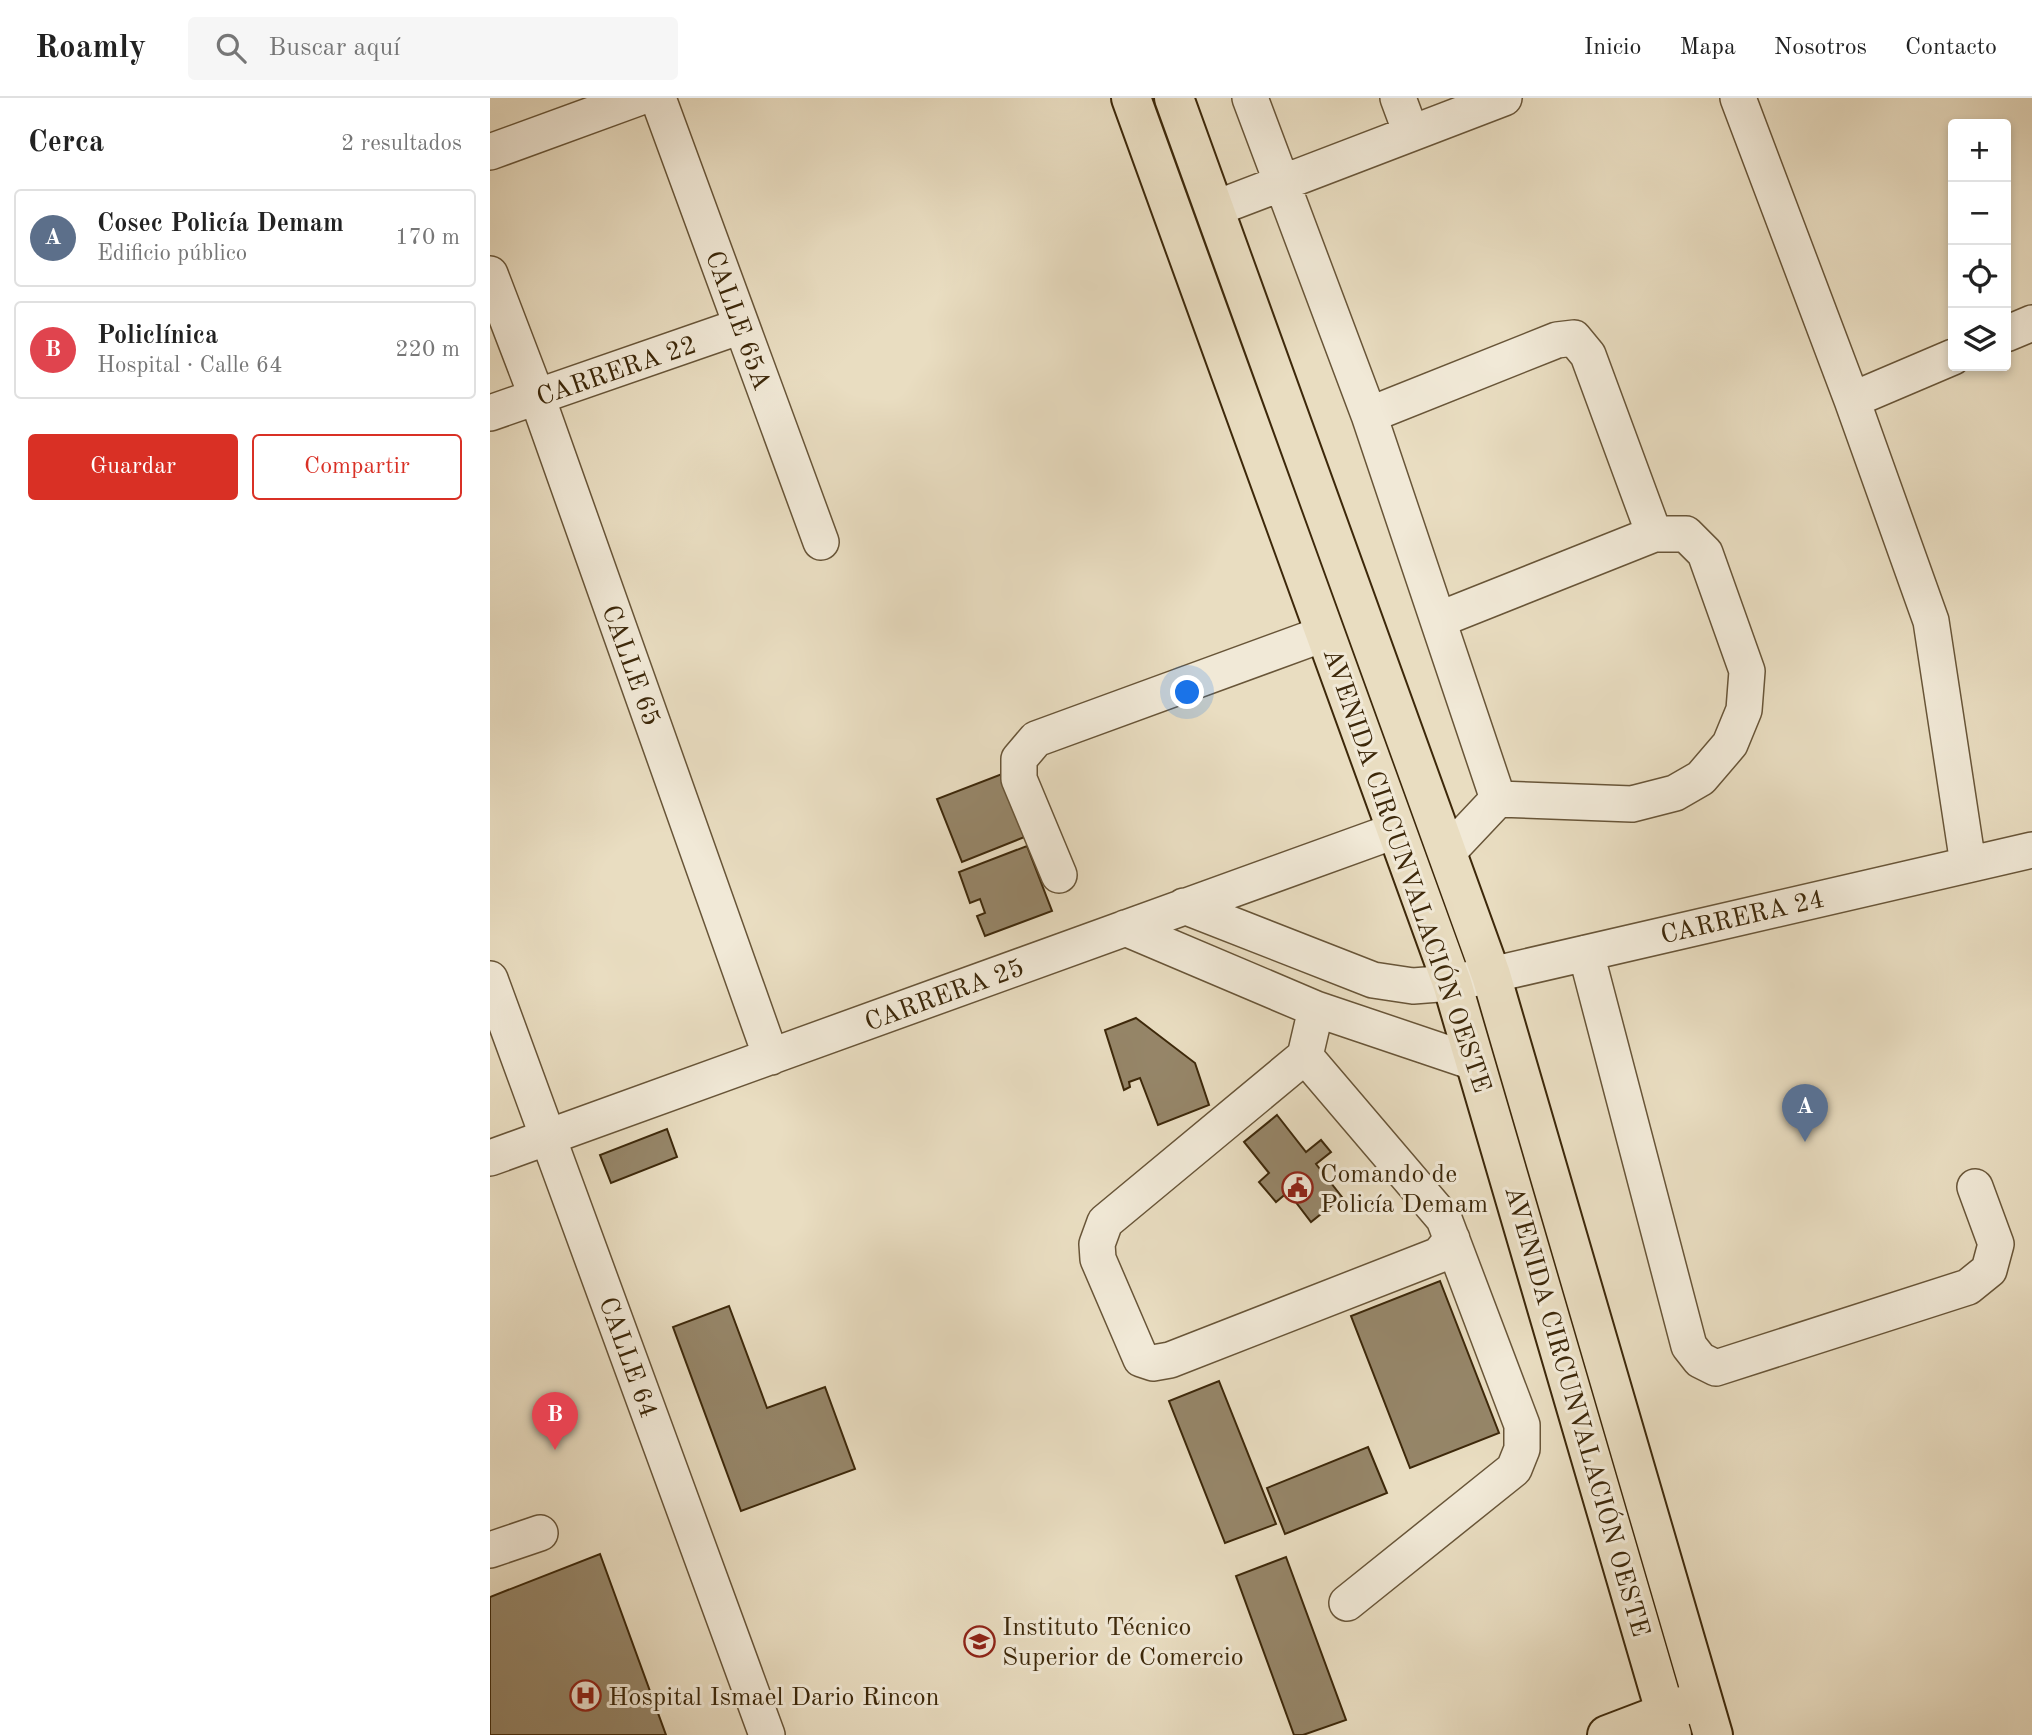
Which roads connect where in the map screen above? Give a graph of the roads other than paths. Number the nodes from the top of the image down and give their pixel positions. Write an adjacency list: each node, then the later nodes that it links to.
1 (638, 98): 10 (street)
2 (658, 98): 15 (street, CALLE 65A)
3 (1131, 98): 25 (main road, AVENIDA CIRCUNVALACIÓN OESTE)
4 (1174, 98): 12 (main road, AVENIDA CIRCUNVALACIÓN OESTE)
5 (1250, 98): 11 (street)
6 (1398, 98): 9 (street)
7 (1504, 98): 9 (street)
8 (1738, 98): 19 (street)
9 (1411, 133): 11 (street)
10 (490, 152)
11 (1282, 183): 12 (street); 21 (street)
12 (1214, 209): 29 (main road, AVENIDA CIRCUNVALACIÓN OESTE)
13 (490, 274): 18 (street, CALLE 65)
14 (2032, 323): 16 (street)
15 (741, 326): 18 (street, CARRERA 22); 23 (street, CALLE 65A)
16 (2011, 332)
17 (1948, 359): 19 (street)
18 (537, 397): 20 (street, CARRERA 22); 40 (street, CALLE 65)
19 (1852, 400): 30 (street)
20 (490, 413)
21 (1369, 415): 22 (street); 24 (street)
22 (1654, 534): 24 (street); 26 (street)
23 (821, 542)
24 (1438, 620): 26 (street)
25 (1326, 633): 27 (main road, AVENIDA CIRCUNVALACIÓN OESTE); 31 (street)
26 (1498, 799): 29 (street)
27 (1397, 830): 32 (street, CARRERA 25); 37 (main road, AVENIDA CIRCUNVALACIÓN OESTE)
28 (2032, 850): 30 (street, CARRERA 24)
29 (1448, 852): 35 (main road, AVENIDA CIRCUNVALACIÓN OESTE)
30 (1968, 864): 34 (street, CARRERA 24)
31 (1059, 875)
32 (1184, 906): 33 (street, CARRERA 25); 37 (street, CARRERA 24)
33 (1125, 928): 38 (street); 40 (street, CARRERA 25)
34 (1586, 953): 35 (street, CARRERA 24); 44 (street)
35 (1491, 975): 37 (street, CARRERA 24); 49 (main road, AVENIDA CIRCUNVALACIÓN OESTE)
36 (490, 979): 42 (street, CALLE 64)
37 (1452, 983): 41 (main road, AVENIDA CIRCUNVALACIÓN OESTE)
38 (1316, 1009): 39 (street); 41 (street)
39 (1306, 1056): 45 (street); 45 (street)
40 (771, 1057): 42 (street, CARRERA 25)
41 (1476, 1063): 50 (main road, AVENIDA CIRCUNVALACIÓN OESTE)
42 (548, 1136): 43 (street, CARRERA 25); 51 (street, CALLE 64)
43 (490, 1158)
44 (1975, 1187)
45 (1451, 1239): 48 (street)
46 (540, 1532): 47 (street)
47 (490, 1550)
48 (1347, 1603)
49 (1702, 1698): 50 (main road); 53 (main road, AVENIDA CIRCUNVALACIÓN OESTE)
50 (1669, 1724): 52 (main road)
51 (767, 1735)
52 (1607, 1735)
53 (1713, 1735)

